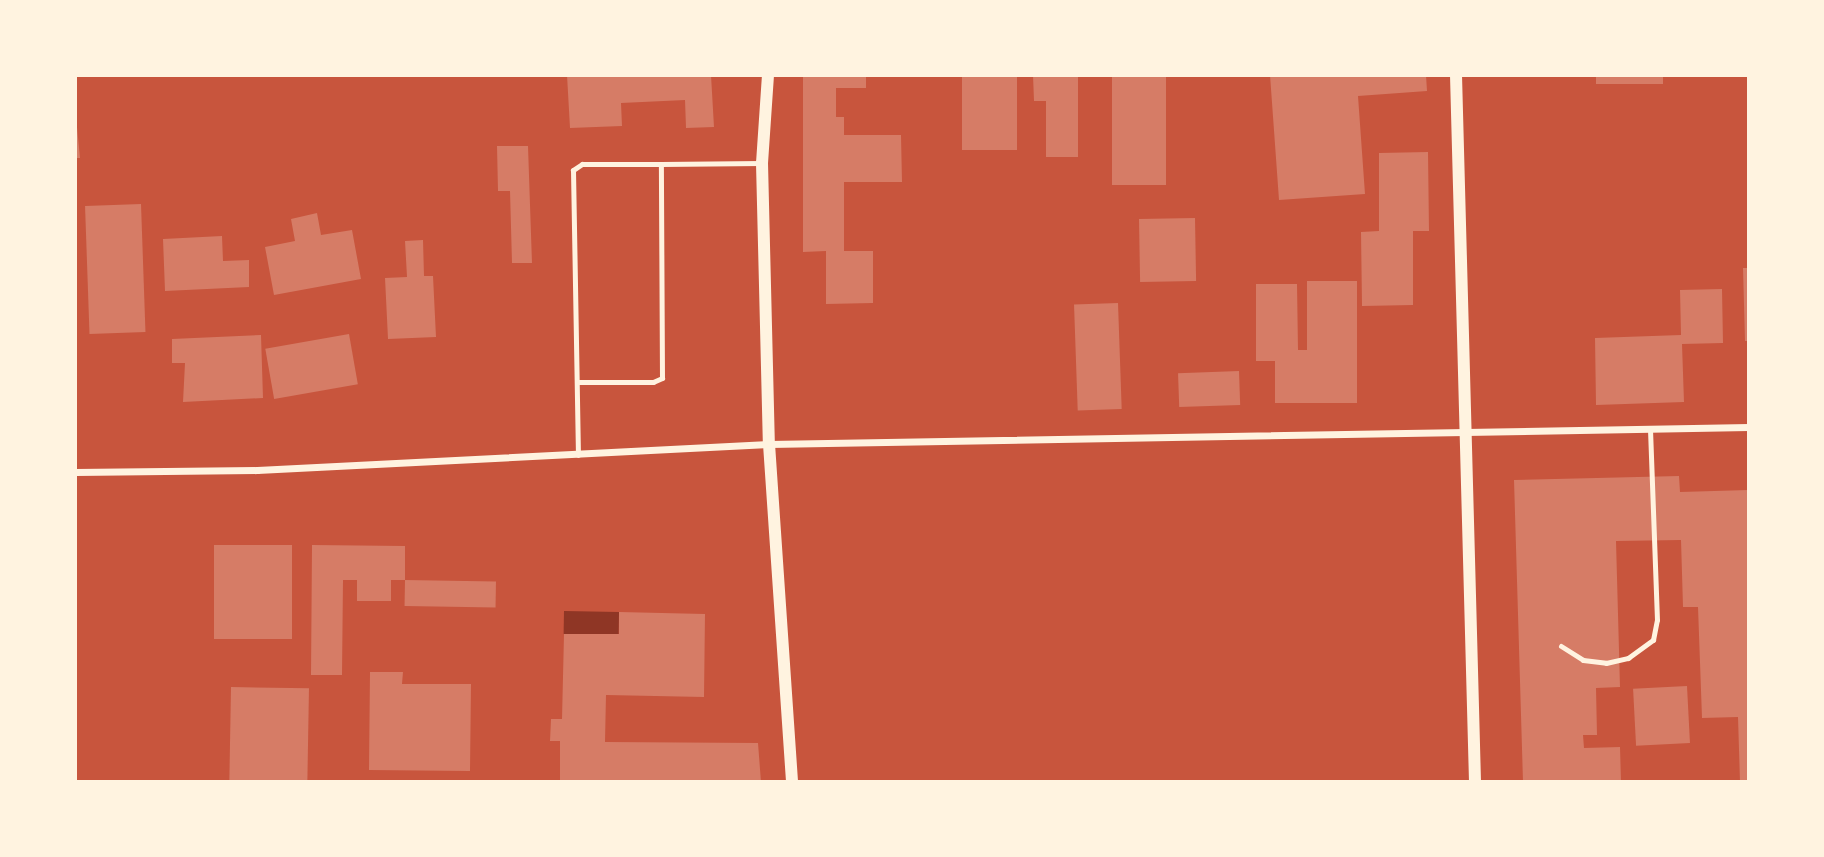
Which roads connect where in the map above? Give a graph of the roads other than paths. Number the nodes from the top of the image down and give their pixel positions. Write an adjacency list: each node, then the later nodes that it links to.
1 (768, 75): 3 (street)
2 (1456, 75): 8 (street)
3 (762, 163): 4 (lane); 9 (street)
4 (661, 164): 5 (lane); 5 (lane)
5 (577, 382): 10 (lane)
6 (1749, 427): 7 (street)
7 (1650, 429): 8 (street); 12 (lane)
8 (1464, 434): 9 (street); 14 (street)
9 (769, 444): 10 (street); 13 (street)
10 (578, 455): 11 (street)
11 (75, 472)
12 (1561, 646)
13 (792, 782)
14 (1475, 782)

